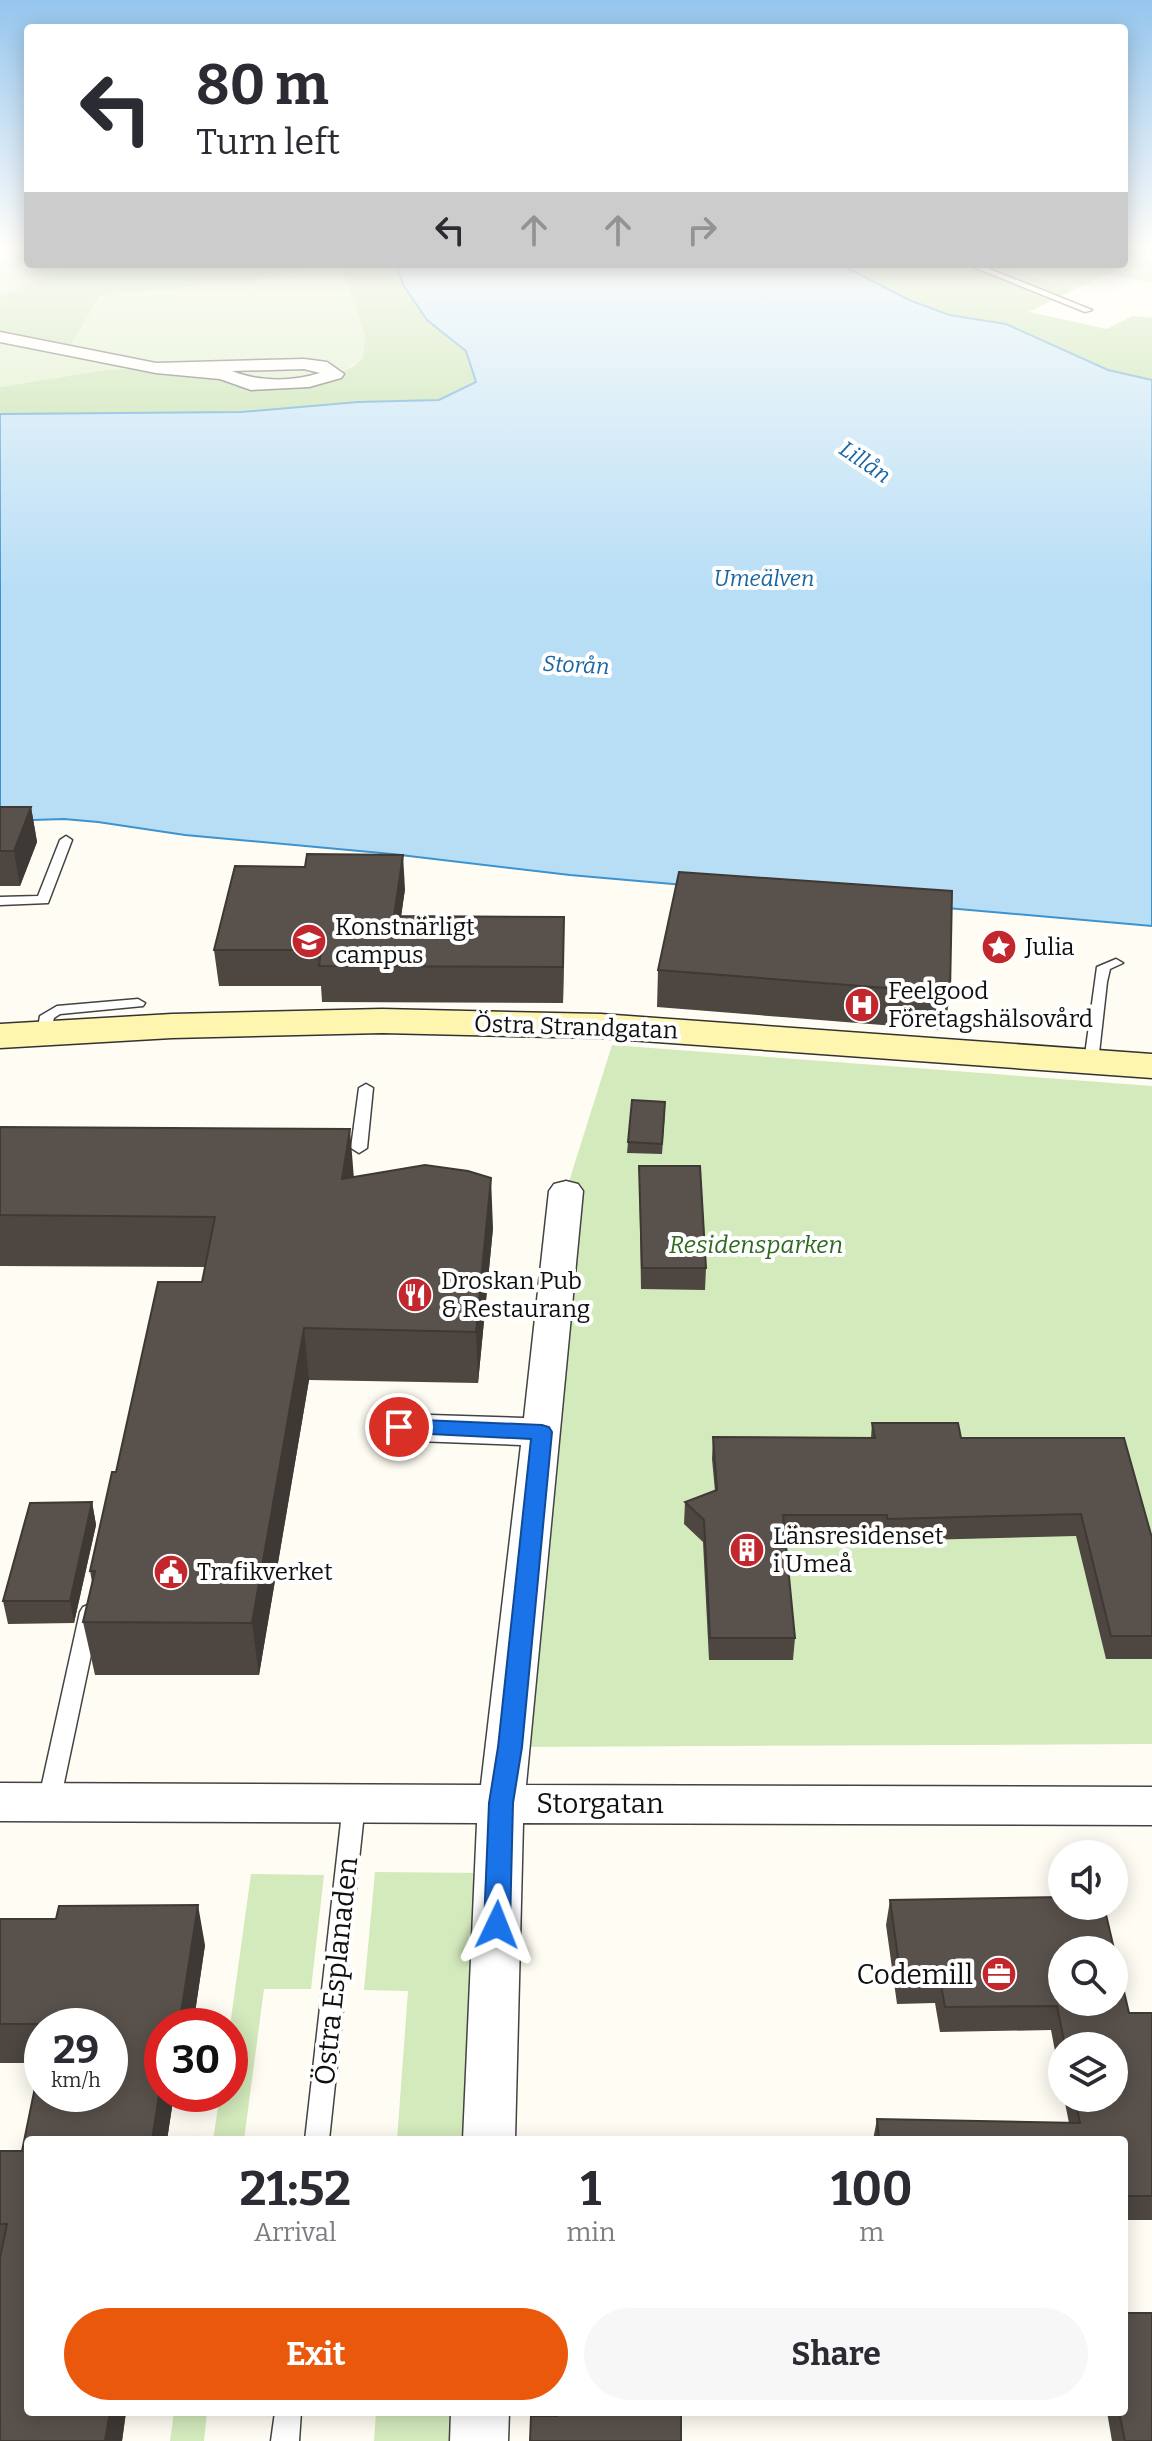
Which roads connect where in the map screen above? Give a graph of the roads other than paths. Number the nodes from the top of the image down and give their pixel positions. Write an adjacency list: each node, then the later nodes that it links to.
1 (120, 361): 2 (street)
2 (156, 368): 2 (street)
3 (66, 840): 4 (lane)
4 (0, 901)
5 (1116, 963): 9 (lane)
6 (138, 1003): 7 (lane)
7 (44, 1033): 8 (street, Östra Strandgatan); 9 (street, Östra Strandgatan)
8 (0, 1036)
9 (1091, 1062): 10 (street, Östra Strandgatan)
10 (1152, 1066)
11 (366, 1088): 12 (lane)
12 (359, 1148)
13 (566, 1191): 14 (street)
14 (542, 1432): 15 (street); 20 (street)
15 (397, 1442)
16 (93, 1600): 18 (lane)
17 (0, 1802): 18 (street, Storgatan)
18 (49, 1802): 19 (street, Storgatan)
19 (354, 1802): 20 (street, Storgatan); 22 (lane, Östra Esplanaden)
20 (501, 1803): 21 (street, Storgatan); 23 (street)
21 (1152, 1806)
22 (317, 2136)
23 (489, 2136)
24 (288, 2416): 26 (lane)
25 (480, 2416): 27 (street)
26 (285, 2441)
27 (479, 2441)

